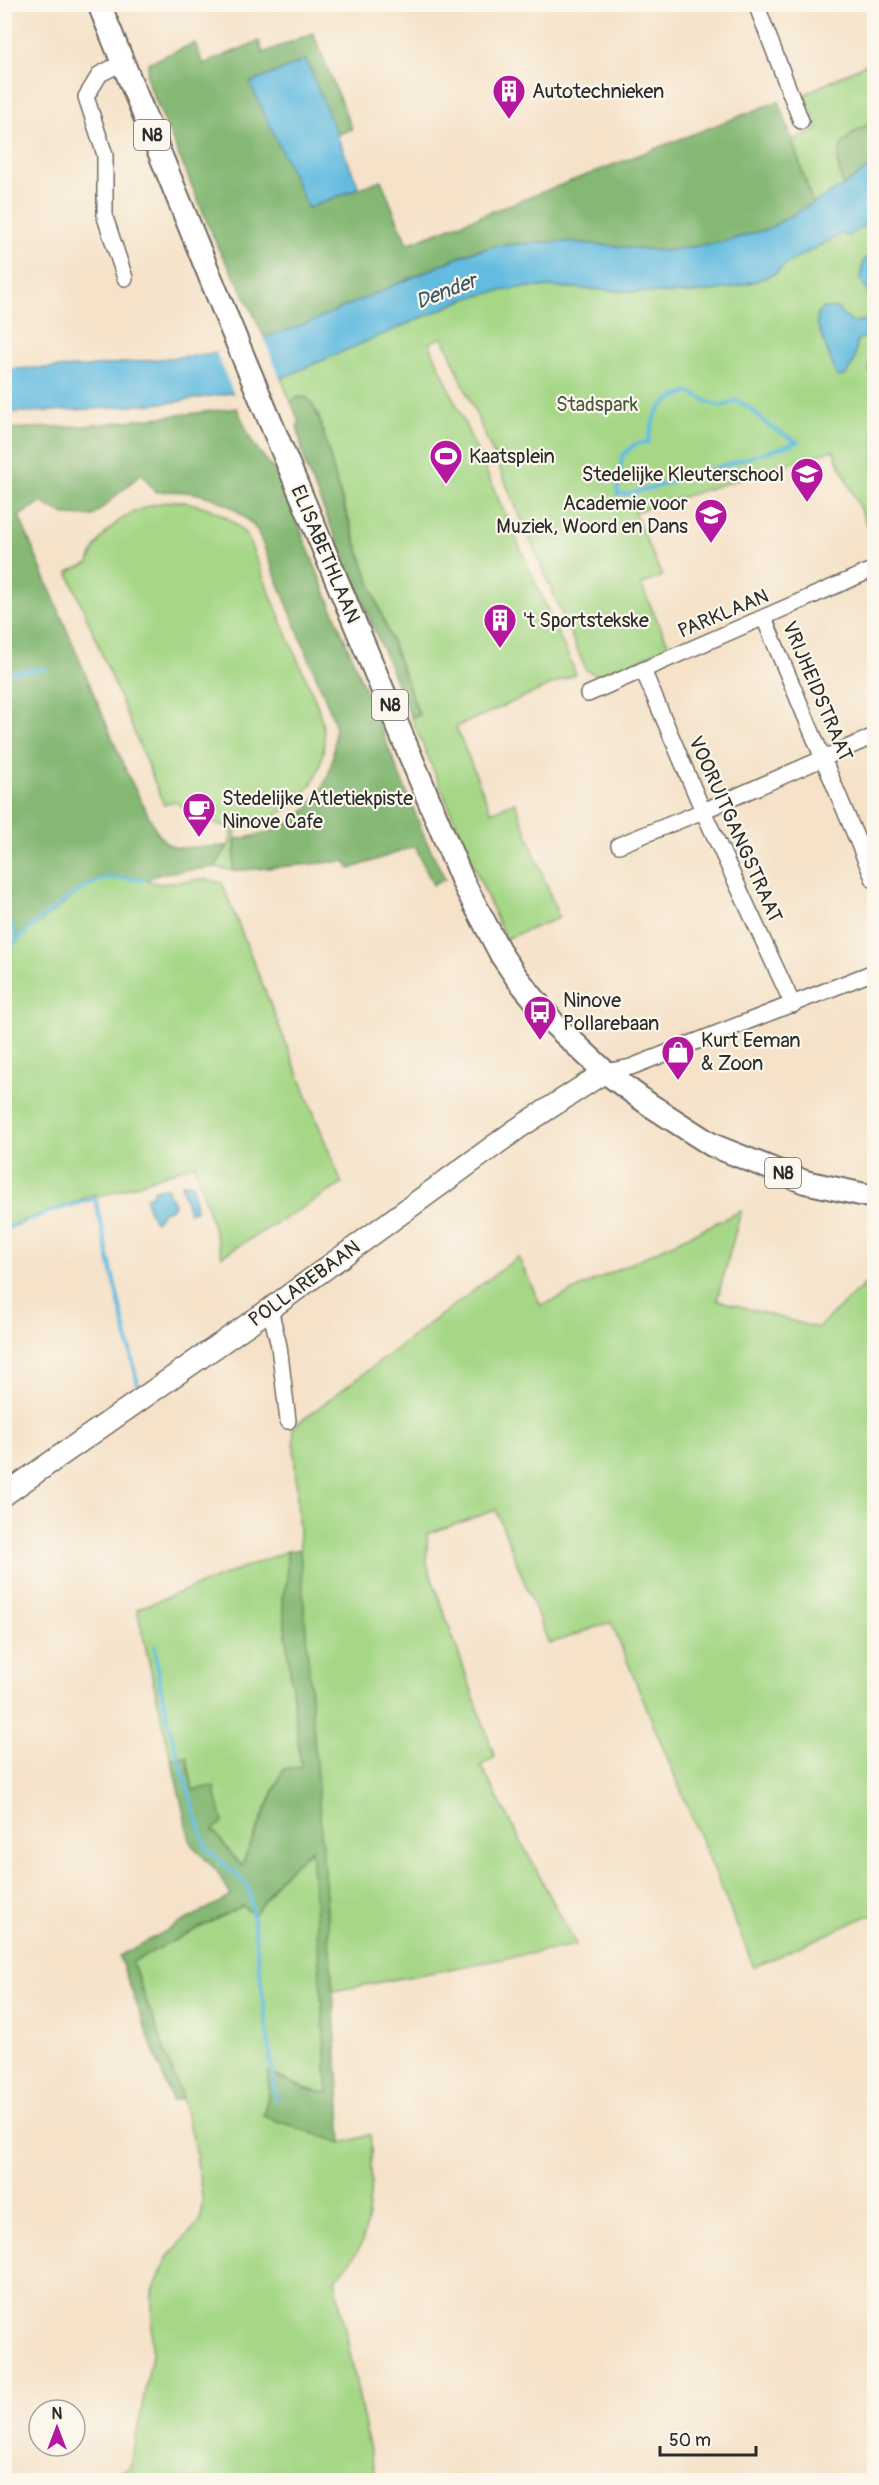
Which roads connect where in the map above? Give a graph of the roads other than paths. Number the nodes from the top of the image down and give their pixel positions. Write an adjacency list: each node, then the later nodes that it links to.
1 (99, 4): 3 (main road, ELISABETHLAAN / N8)
2 (756, 4): 4 (street)
3 (122, 63): 5 (street); 17 (main road, ELISABETHLAAN / N8)
4 (801, 121)
5 (125, 278)
6 (874, 570): 7 (street, PARKLAAN)
7 (764, 618): 8 (street, PARKLAAN); 11 (street, VRIJHEIDSTRAAT)
8 (643, 670): 9 (street, PARKLAAN); 12 (street, VOORUITGANGSTRAAT)
9 (588, 694)
10 (874, 736): 11 (street)
11 (824, 758): 12 (street); 14 (street, VRIJHEIDSTRAAT)
12 (703, 811): 13 (street); 16 (street, VOORUITGANGSTRAAT)
13 (619, 845)
14 (874, 880)
15 (874, 972): 16 (street)
16 (794, 1005): 17 (street)
17 (605, 1072): 18 (main road, N8); 19 (street, POLLAREBAAN)
18 (874, 1197)
19 (270, 1309): 20 (street); 21 (street, POLLAREBAAN)
20 (288, 1421)
21 (4, 1496)

